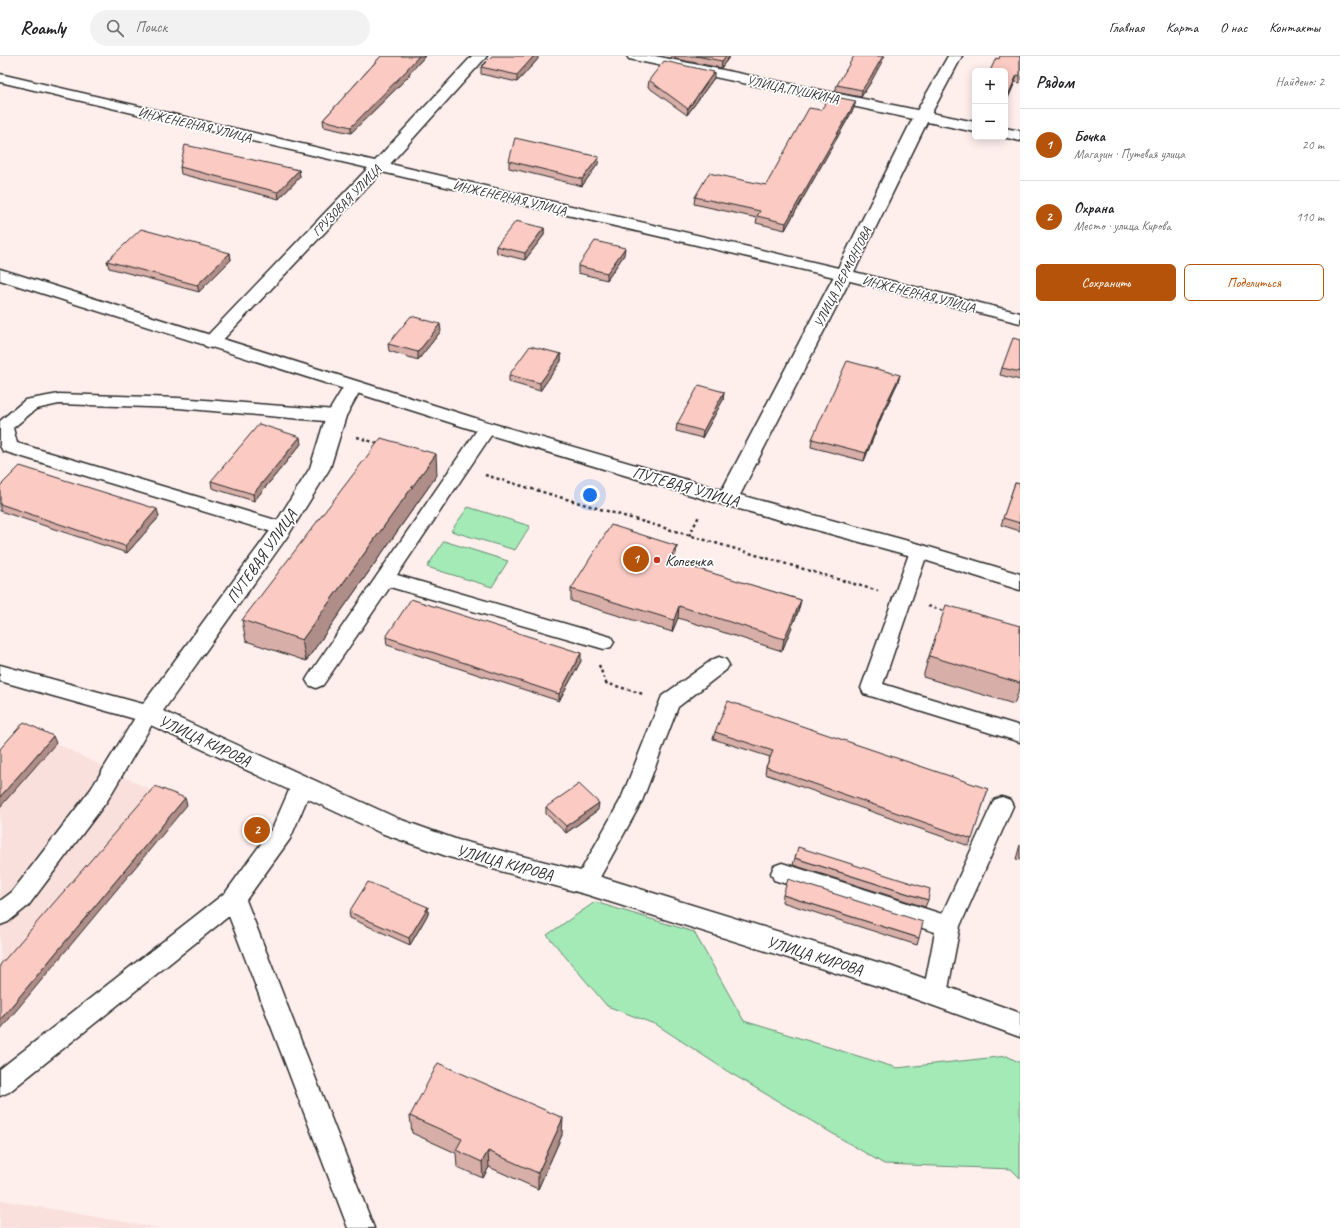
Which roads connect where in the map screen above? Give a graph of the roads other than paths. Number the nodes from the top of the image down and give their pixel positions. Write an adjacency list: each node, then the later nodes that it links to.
1 (480, 56): 9 (street, ГРУЗОВАЯ УЛИЦА)
2 (634, 56): 5 (street, УЛИЦА ПУШКИНА)
3 (955, 56): 5 (street, УЛИЦА ЛЕРМОНТОВА)
4 (0, 78): 9 (street, ИНЖЕНЕРНАЯ УЛИЦА)
5 (922, 116): 6 (street, УЛИЦА ПУШКИНА); 11 (street, УЛИЦА ЛЕРМОНТОВА)
6 (972, 126)
7 (1008, 134): 8 (street)
8 (1020, 136)
9 (378, 167): 11 (street, ИНЖЕНЕРНАЯ УЛИЦА); 13 (street, ГРУЗОВАЯ УЛИЦА)
10 (0, 274): 13 (street, ПУТЕВАЯ УЛИЦА)
11 (844, 274): 12 (street, ИНЖЕНЕРНАЯ УЛИЦА); 17 (street, УЛИЦА ЛЕРМОНТОВА)
12 (1020, 318)
13 (210, 342): 14 (street, ПУТЕВАЯ УЛИЦА)
14 (353, 387): 15 (street, ПУТЕВАЯ УЛИЦА); 16 (street, ПУТЕВАЯ УЛИЦА)
15 (334, 423): 18 (street, ПУТЕВАЯ УЛИЦА); 18 (lane)
16 (487, 428): 17 (street, ПУТЕВАЯ УЛИЦА); 20 (lane)
17 (728, 499): 19 (street, ПУТЕВАЯ УЛИЦА)
18 (282, 529): 26 (street, ПУТЕВАЯ УЛИЦА)
19 (920, 551): 21 (street, ПУТЕВАЯ УЛИЦА); 27 (lane)
20 (384, 578): 22 (lane); 25 (lane)
21 (1020, 582)
22 (597, 640)
23 (719, 665): 31 (lane)
24 (0, 673): 26 (street, УЛИЦА КИРОВА)
25 (316, 680)
26 (148, 714): 28 (street, УЛИЦА КИРОВА); 33 (lane)
27 (1020, 734)
28 (302, 785): 31 (street, УЛИЦА КИРОВА); 32 (lane)
29 (1002, 806): 34 (lane)
30 (782, 873): 34 (lane)
31 (585, 883): 35 (street, УЛИЦА КИРОВА)
32 (234, 899): 37 (lane); 38 (lane)
33 (0, 915)
34 (948, 926): 35 (lane)
35 (935, 994): 36 (street, УЛИЦА КИРОВА)
36 (1020, 1025)
37 (0, 1084)
38 (361, 1228)

